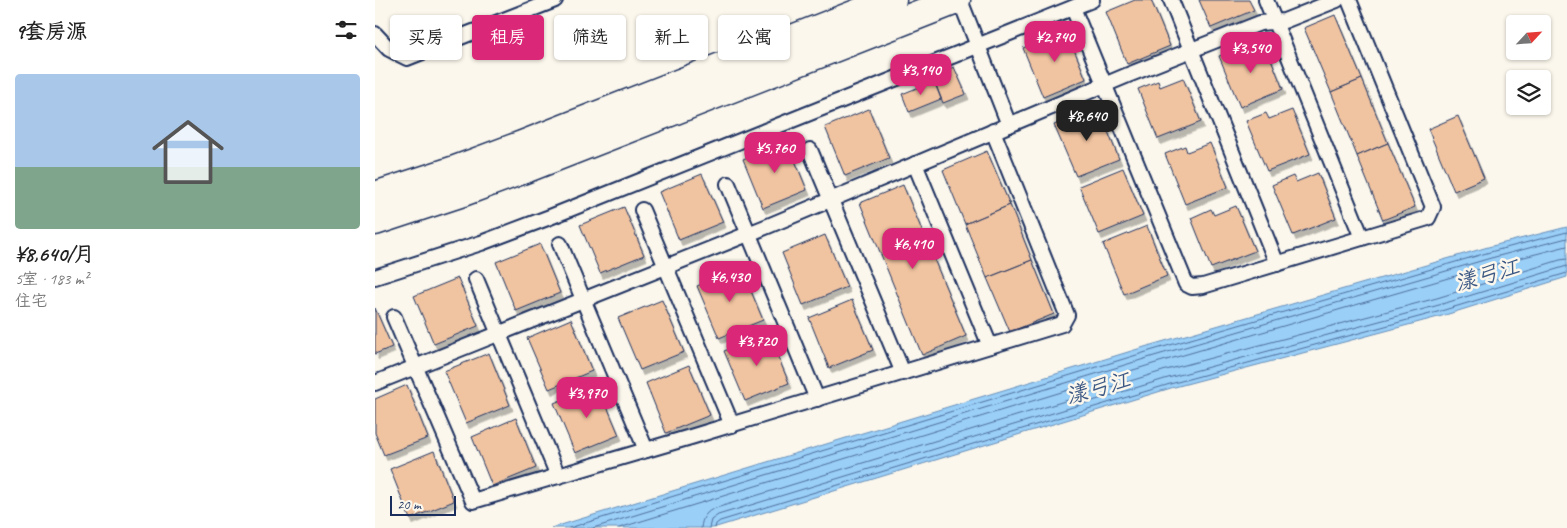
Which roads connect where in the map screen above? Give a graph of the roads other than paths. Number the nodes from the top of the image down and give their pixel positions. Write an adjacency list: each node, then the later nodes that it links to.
1 (555, 0): 12 (lane)
2 (892, 0): 21 (street)
3 (955, 0): 24 (street)
4 (960, 0): 13 (lane)
5 (1092, 0): 10 (lane)
6 (1171, 0): 14 (lane)
7 (1266, 0): 11 (lane)
8 (1337, 0): 11 (lane)
9 (1349, 0): 26 (lane)
10 (1073, 8): 13 (lane); 15 (lane)
11 (1275, 22): 14 (lane); 26 (lane)
12 (375, 34)
13 (978, 46): 16 (lane); 30 (lane)
14 (1191, 50): 15 (lane); 28 (lane)
15 (1104, 85): 16 (lane); 28 (lane)
16 (1009, 125): 17 (lane)
17 (993, 131): 19 (lane); 35 (lane)
18 (810, 150): 22 (lane)
19 (915, 164): 22 (lane); 35 (lane)
20 (728, 184): 25 (lane)
21 (375, 196)
22 (831, 200): 25 (lane); 37 (lane)
23 (642, 210): 29 (lane)
24 (375, 221)
25 (748, 234): 29 (lane); 39 (lane)
26 (1362, 238): 28 (lane)
27 (560, 244): 32 (lane)
28 (1277, 264)
29 (666, 267): 32 (lane); 40 (lane)
30 (375, 277)
31 (476, 278): 34 (lane)
32 (583, 300): 34 (lane); 41 (lane)
33 (394, 317): 36 (lane)
34 (499, 334): 36 (lane); 42 (lane)
35 (990, 346): 37 (lane)
36 (416, 367): 38 (lane); 42 (lane)
37 (903, 373): 39 (lane)
38 (375, 383)
39 (817, 399): 40 (lane)
40 (732, 424): 41 (lane)
41 (646, 450): 42 (lane)
42 (558, 476)

